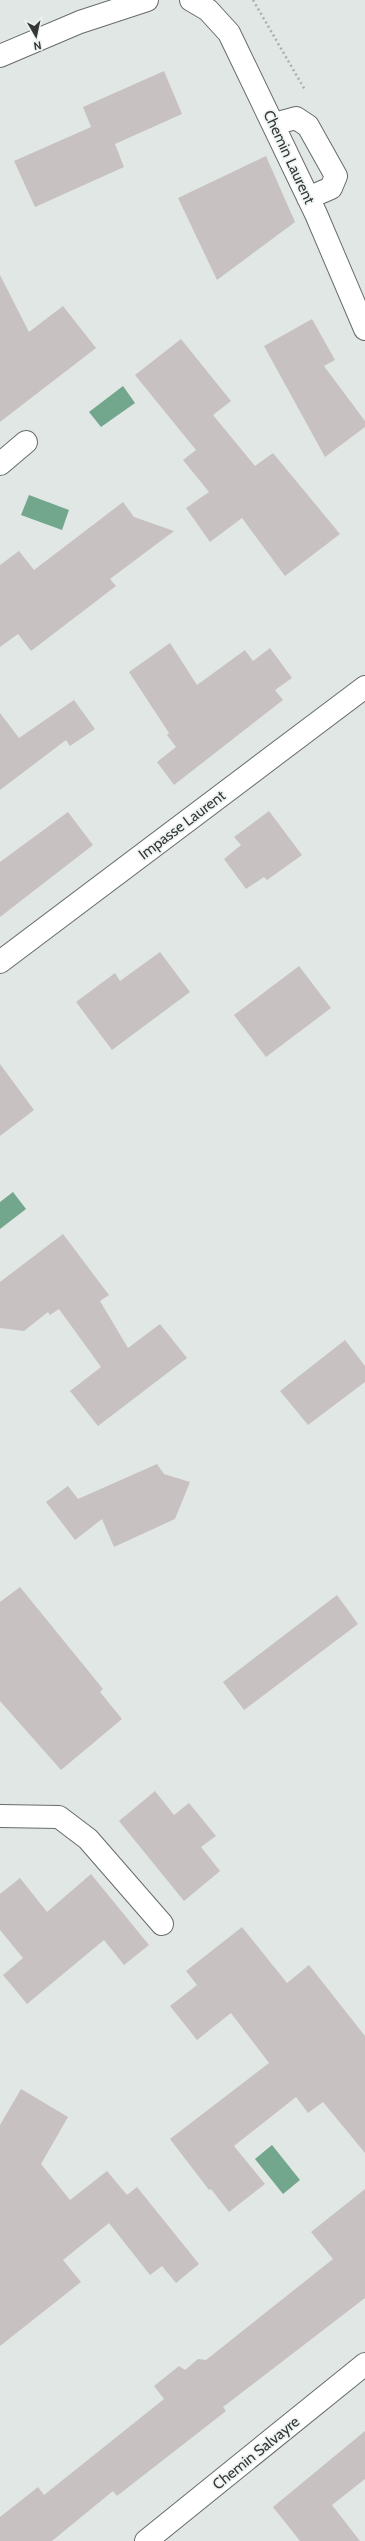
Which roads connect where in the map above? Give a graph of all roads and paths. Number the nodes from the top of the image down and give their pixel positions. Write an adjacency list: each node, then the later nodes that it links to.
1 (147, 0): 3 (street)
2 (191, 0): 4 (street, Chemin Laurent)
3 (0, 56)
4 (274, 124): 5 (street, Chemin Laurent); 5 (street)
5 (308, 198): 6 (street, Chemin Laurent)
6 (365, 329)
7 (26, 442): 8 (street)
8 (0, 464)
9 (365, 688): 10 (street, Impasse Laurent)
10 (0, 962)
11 (0, 1816): 12 (street)
12 (162, 1924)
13 (365, 2364): 14 (street, Chemin Salvayre)
14 (146, 2541)

